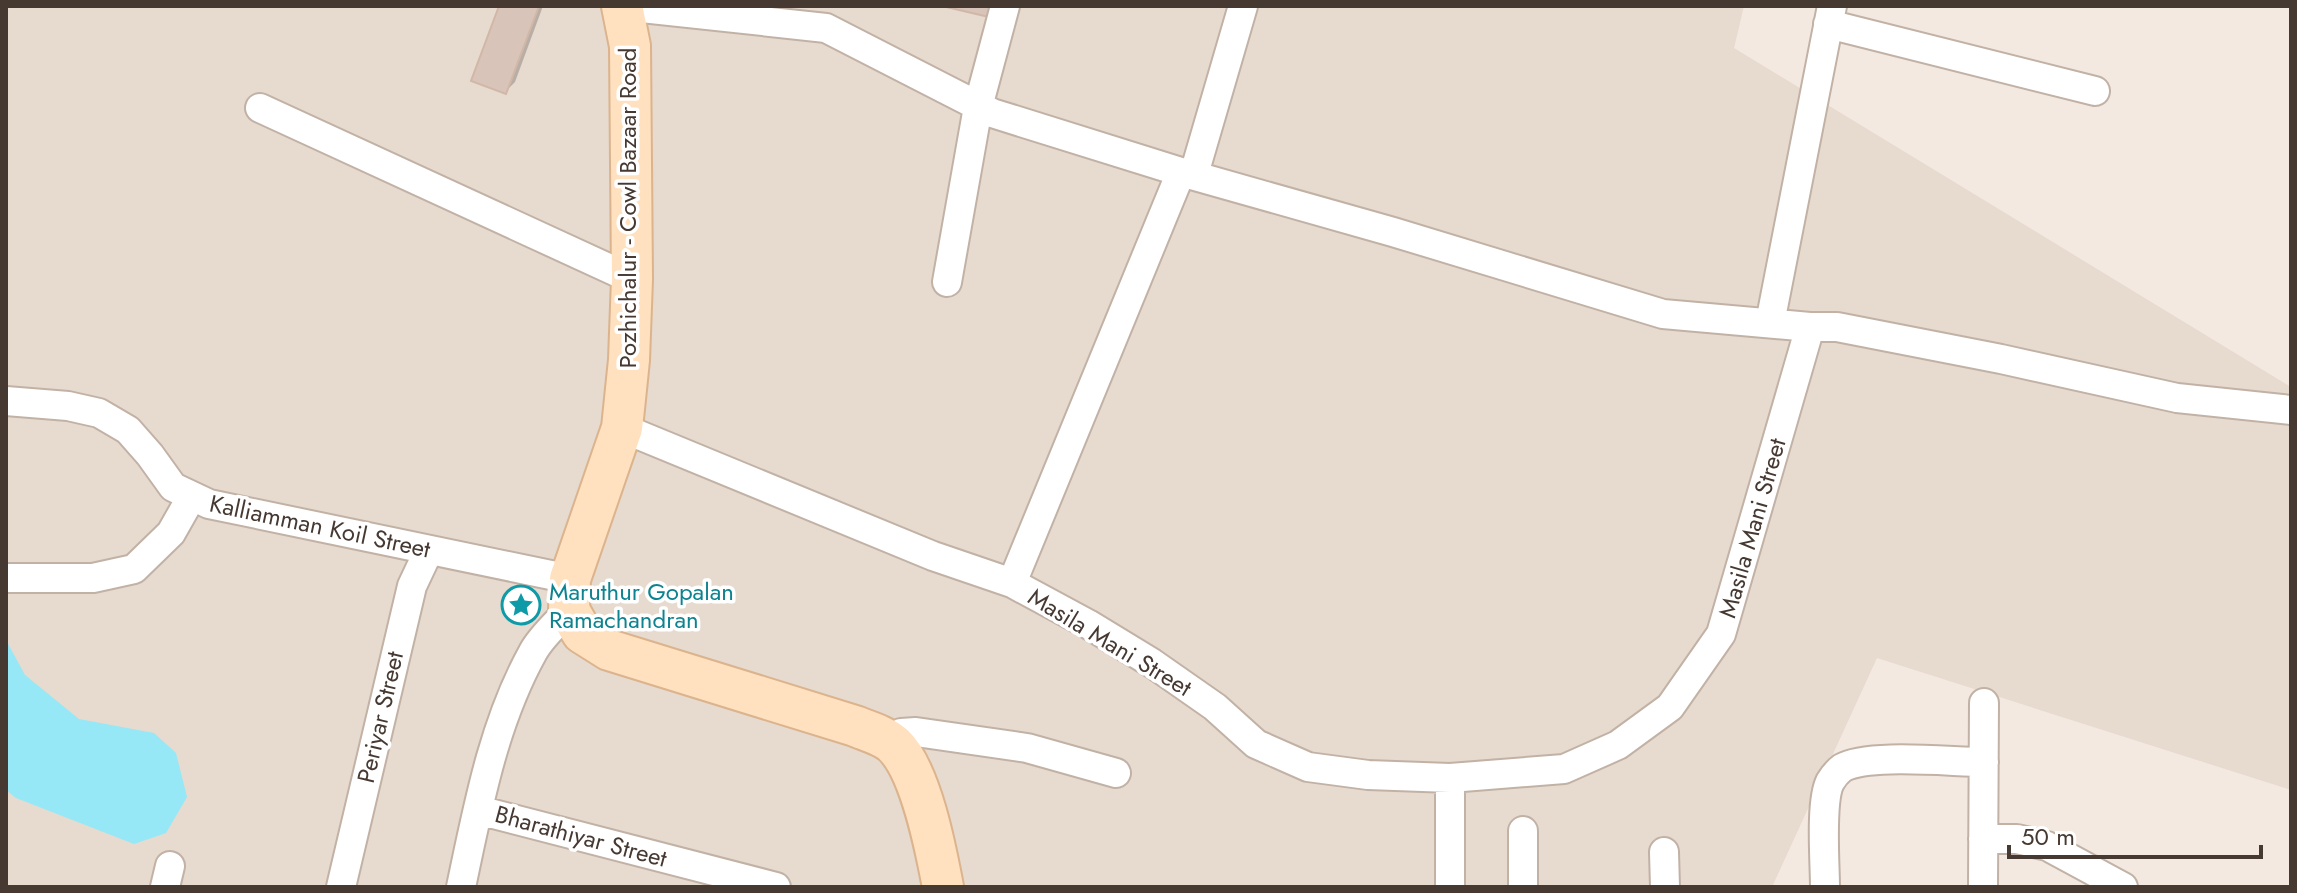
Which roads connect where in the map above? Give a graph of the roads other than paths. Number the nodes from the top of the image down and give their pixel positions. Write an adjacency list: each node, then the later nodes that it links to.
1 (623, 6): 5 (street); 10 (street, Pozhichalur - Cowl Bazaar Road)
2 (1005, 6): 7 (street)
3 (1243, 6): 9 (street)
4 (1830, 15): 6 (street); 12 (street)
5 (828, 17): 7 (street)
6 (2095, 91)
7 (978, 107): 9 (street); 11 (street)
8 (260, 108): 10 (street)
9 (1188, 173): 12 (street); 20 (street)
10 (632, 279): 16 (street, Pozhichalur - Cowl Bazaar Road)
11 (947, 282)
12 (1770, 323): 13 (street)
13 (1810, 327): 15 (street); 26 (street, Masila Mani Street)
14 (6, 401): 17 (street, Kalliamman Koil Street)
15 (2291, 410)
16 (622, 428): 20 (street, Masila Mani Street); 21 (street, Pozhichalur - Cowl Bazaar Road)
17 (192, 496): 18 (street, Kalliamman Koil Street); 19 (street)
18 (429, 550): 21 (street, Kalliamman Koil Street); 31 (street, Periyar Street)
19 (6, 578)
20 (1012, 583): 26 (street, Masila Mani Street)
21 (570, 595): 23 (street); 27 (street)
22 (1984, 703): 24 (street)
23 (887, 741): 25 (street); 34 (street)
24 (1984, 762): 29 (street); 38 (street)
25 (1116, 773)
26 (1450, 778): 35 (street)
27 (478, 810): 32 (street); 33 (street, Bharathiyar Street)
28 (1523, 831): 36 (street)
29 (1983, 839): 39 (street); 40 (street)
30 (1664, 852): 37 (street)
31 (341, 887)
32 (461, 887)
33 (776, 887)
34 (943, 887)
35 (1450, 887)
36 (1523, 887)
37 (1665, 887)
38 (1825, 887)
39 (1983, 887)
40 (2123, 887)

